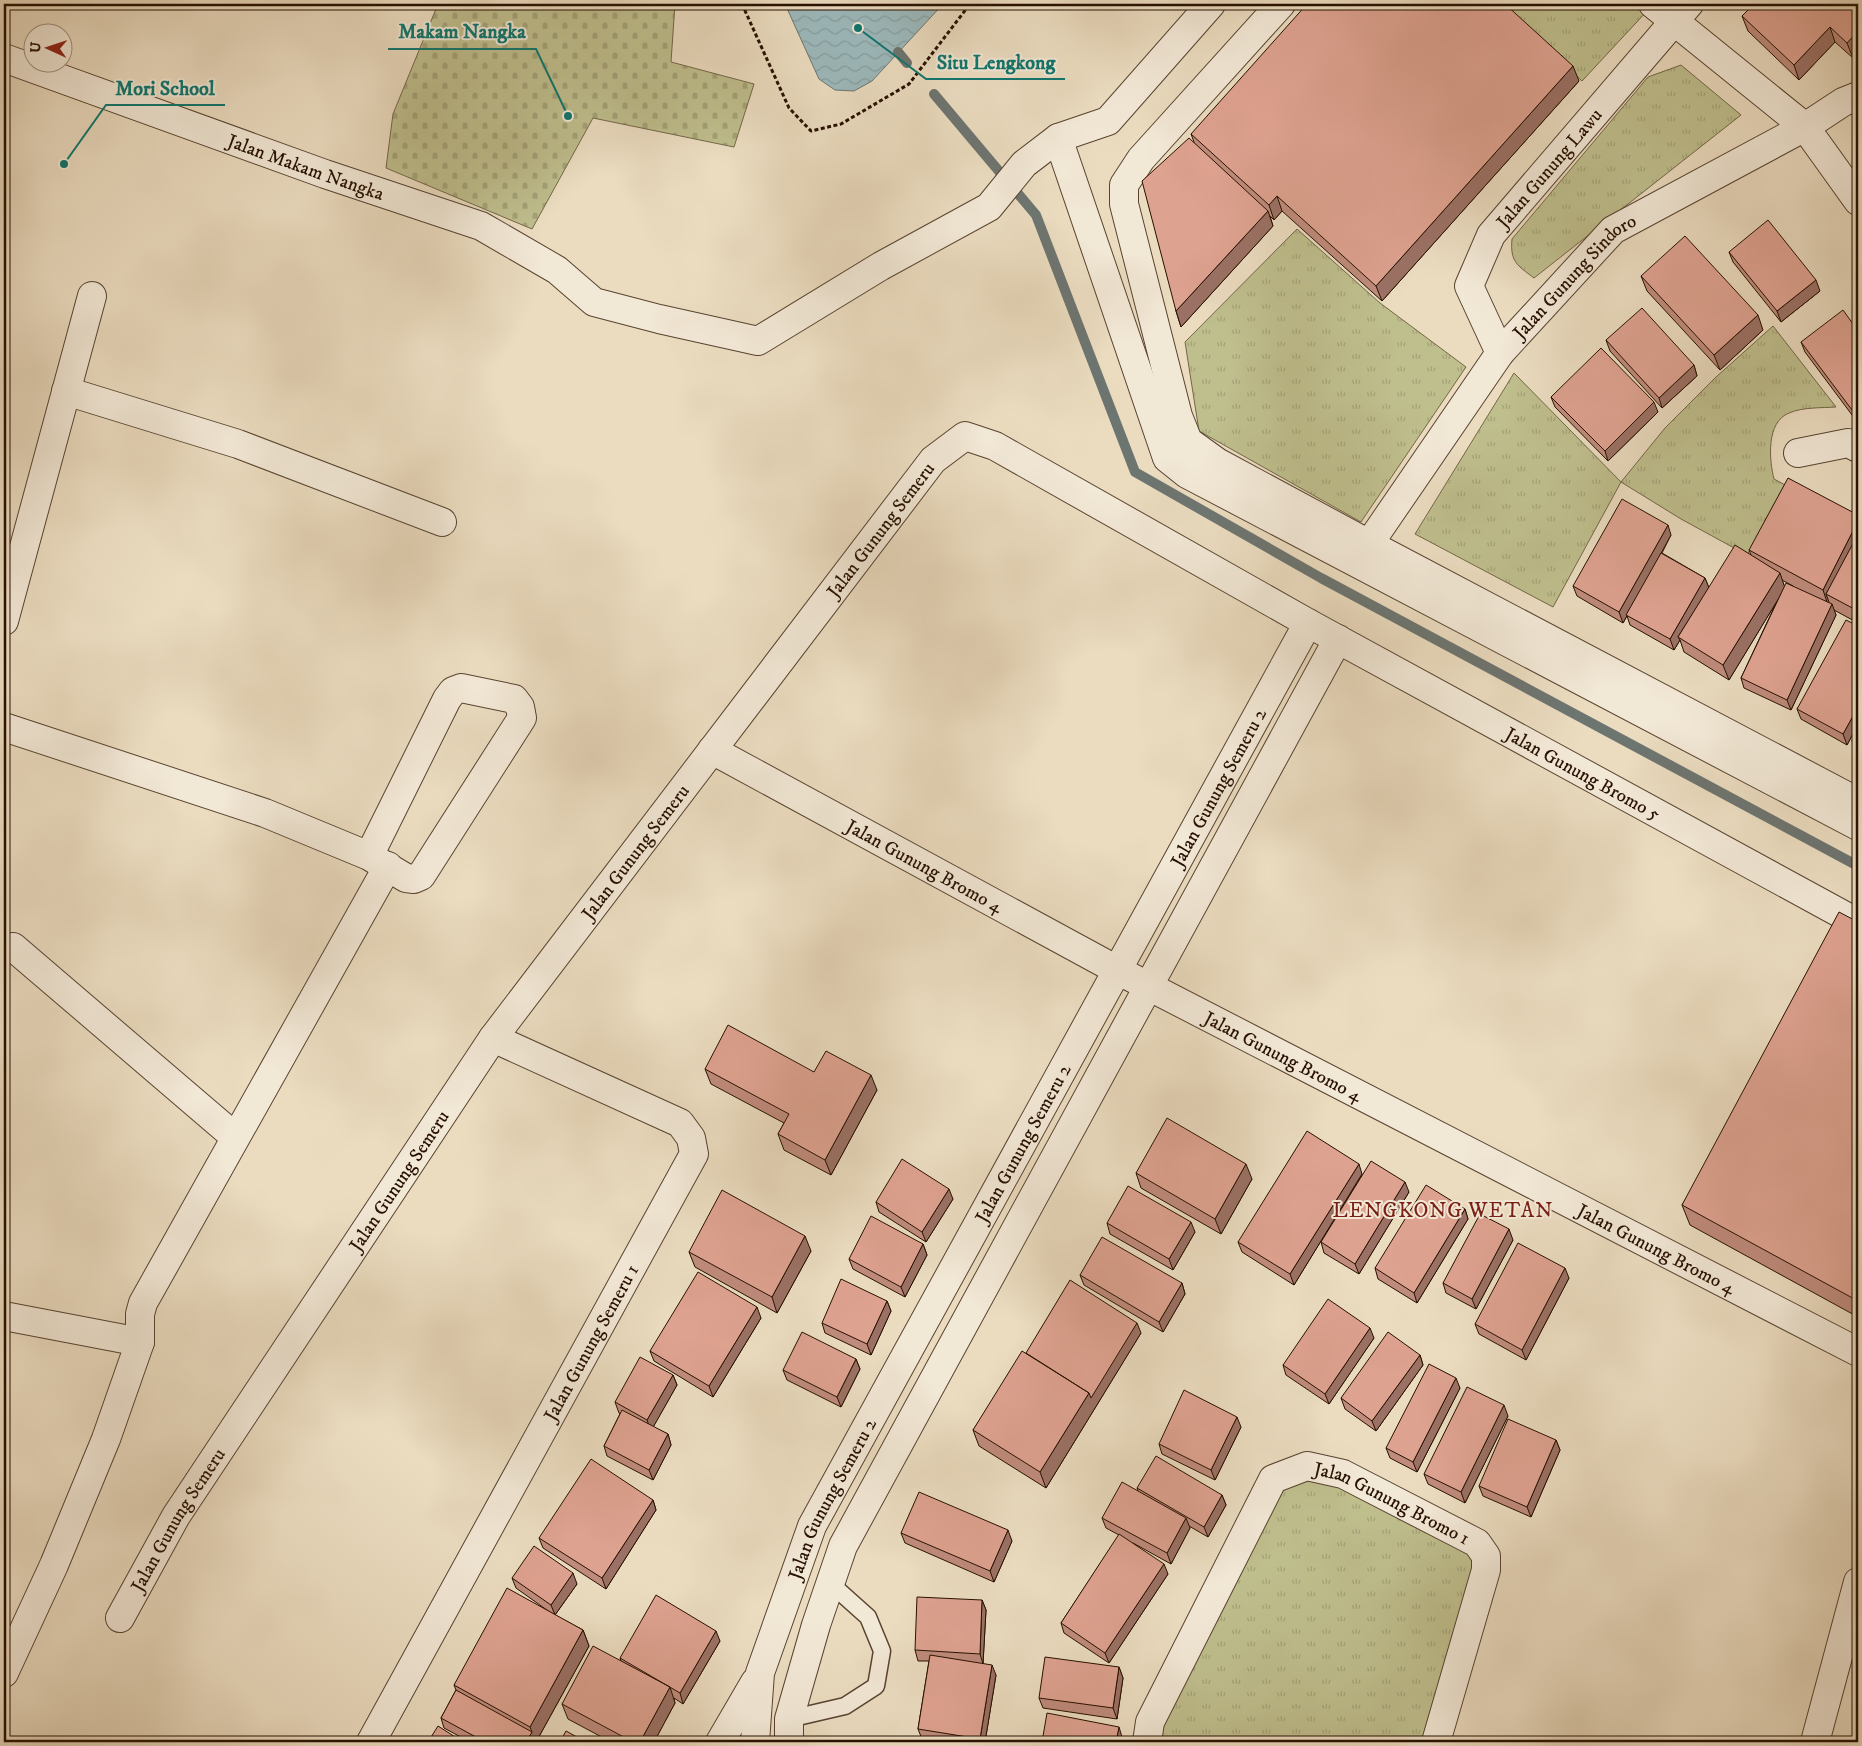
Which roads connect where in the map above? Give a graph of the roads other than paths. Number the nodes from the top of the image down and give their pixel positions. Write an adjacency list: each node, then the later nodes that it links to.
1 (1211, 4): 7 (street)
2 (1281, 4): 15 (street)
3 (1672, 10): 6 (street); 10 (street, Jalan Gunung Lawu)
4 (4, 58): 7 (street, Jalan Makam Nangka)
5 (1858, 96): 6 (street, Jalan Gunung Sindoro)
6 (1805, 127): 8 (street); 10 (street, Jalan Gunung Sindoro)
7 (1058, 138): 22 (street)
8 (1858, 201)
9 (92, 296): 11 (street)
10 (1500, 353): 15 (street, Jalan Gunung Sindoro)
11 (66, 390): 14 (street); 16 (street)
12 (1858, 448): 13 (street)
13 (1798, 453)
14 (442, 522)
15 (1369, 544): 21 (street)
16 (4, 620)
17 (1308, 623): 18 (street, Jalan Gunung Bromo 5); 20 (street, Jalan Gunung Semeru); 26 (street, Jalan Gunung Semeru 2)
18 (1338, 639): 24 (street, Jalan Gunung Bromo 5); 27 (street, Jalan Gunung Semeru 2)
19 (4, 727): 23 (street)
20 (712, 750): 26 (street, Jalan Gunung Bromo 4); 28 (street, Jalan Gunung Semeru)
21 (1858, 802)
22 (1858, 826)
23 (378, 861): 23 (street); 29 (street)
24 (1858, 923)
25 (13, 947): 29 (street)
26 (1117, 970): 27 (street, Jalan Gunung Bromo 4); 38 (street, Jalan Gunung Semeru 2)
27 (1149, 986): 32 (street, Jalan Gunung Bromo 4); 34 (street, Jalan Gunung Semeru 2)
28 (493, 1038): 35 (street, Jalan Gunung Semeru); 40 (street, Jalan Gunung Semeru 1)
29 (235, 1137): 31 (street)
30 (4, 1316): 31 (street)
31 (140, 1342): 37 (street)
32 (1858, 1352)
33 (1858, 1582): 45 (street)
34 (830, 1583): 36 (street, Jalan Gunung Semeru 2); 39 (lane)
35 (120, 1618)
36 (816, 1625): 38 (street, Jalan Gunung Semeru 2); 39 (street, Jalan Gunung Semeru 2)
37 (4, 1673)
38 (760, 1673): 41 (street, Jalan Gunung Semeru 2); 42 (street, Jalan Gunung Semeru 2)
39 (789, 1730)
40 (371, 1742)
41 (720, 1742)
42 (755, 1742)
43 (1148, 1742): 44 (street, Jalan Gunung Bromo 1)
44 (1436, 1742)
45 (1815, 1742)

